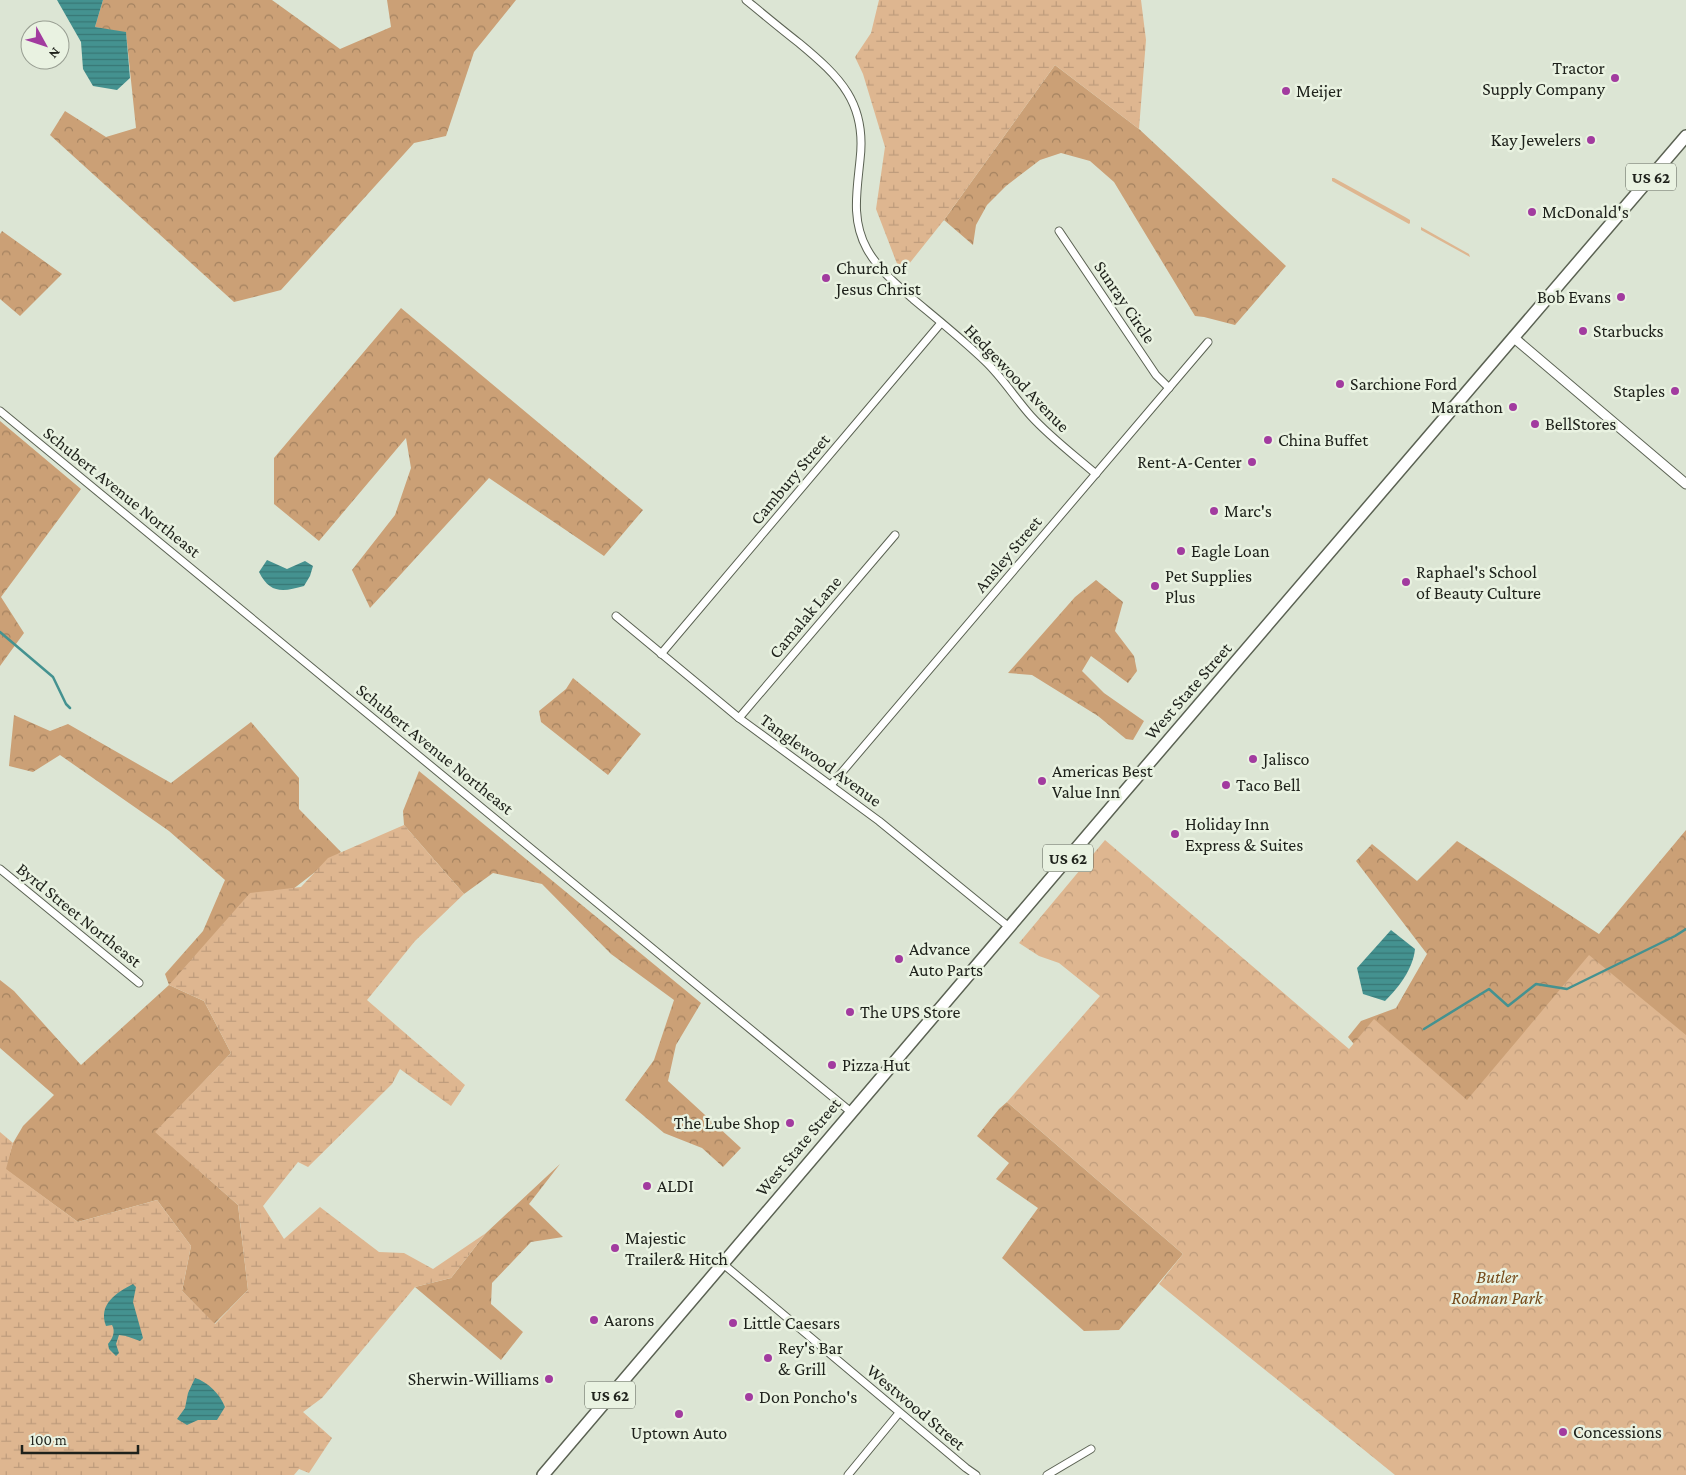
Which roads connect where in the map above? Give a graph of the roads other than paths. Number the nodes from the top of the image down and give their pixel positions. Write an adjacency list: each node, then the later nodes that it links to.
1 (746, 0): 4 (street, Hedgewood Avenue)
2 (1686, 136): 5 (highway, West State Street / US 62)
3 (1059, 231): 7 (street, Sunray Circle)
4 (941, 323): 9 (street, Hedgewood Avenue); 13 (street, Cambury Street)
5 (1513, 337): 10 (street); 17 (highway, West State Street / US 62)
6 (1208, 342): 7 (street, Ansley Street)
7 (1169, 388): 9 (street, Ansley Street)
8 (0, 411): 19 (street, Schubert Avenue Northeast)
9 (1096, 474): 15 (street, Ansley Street)
10 (1686, 484)
11 (895, 535): 14 (street, Camalak Lane)
12 (616, 616): 13 (street, Tanglewood Avenue)
13 (661, 654): 14 (street, Tanglewood Avenue)
14 (739, 718): 15 (street, Tanglewood Avenue)
15 (831, 785): 17 (street, Tanglewood Avenue)
16 (0, 869): 18 (street, Byrd Street Northeast)
17 (1009, 927): 19 (highway, West State Street / US 62)
18 (139, 983)
19 (851, 1112): 20 (highway, West State Street / US 62)
20 (722, 1263): 21 (street, Westwood Street); 23 (highway, West State Street / US 62)
21 (899, 1413): 24 (street); 25 (street, Westwood Street)
22 (1092, 1450): 26 (street)
23 (543, 1475)
24 (848, 1475)
25 (976, 1475)
26 (1047, 1475)

